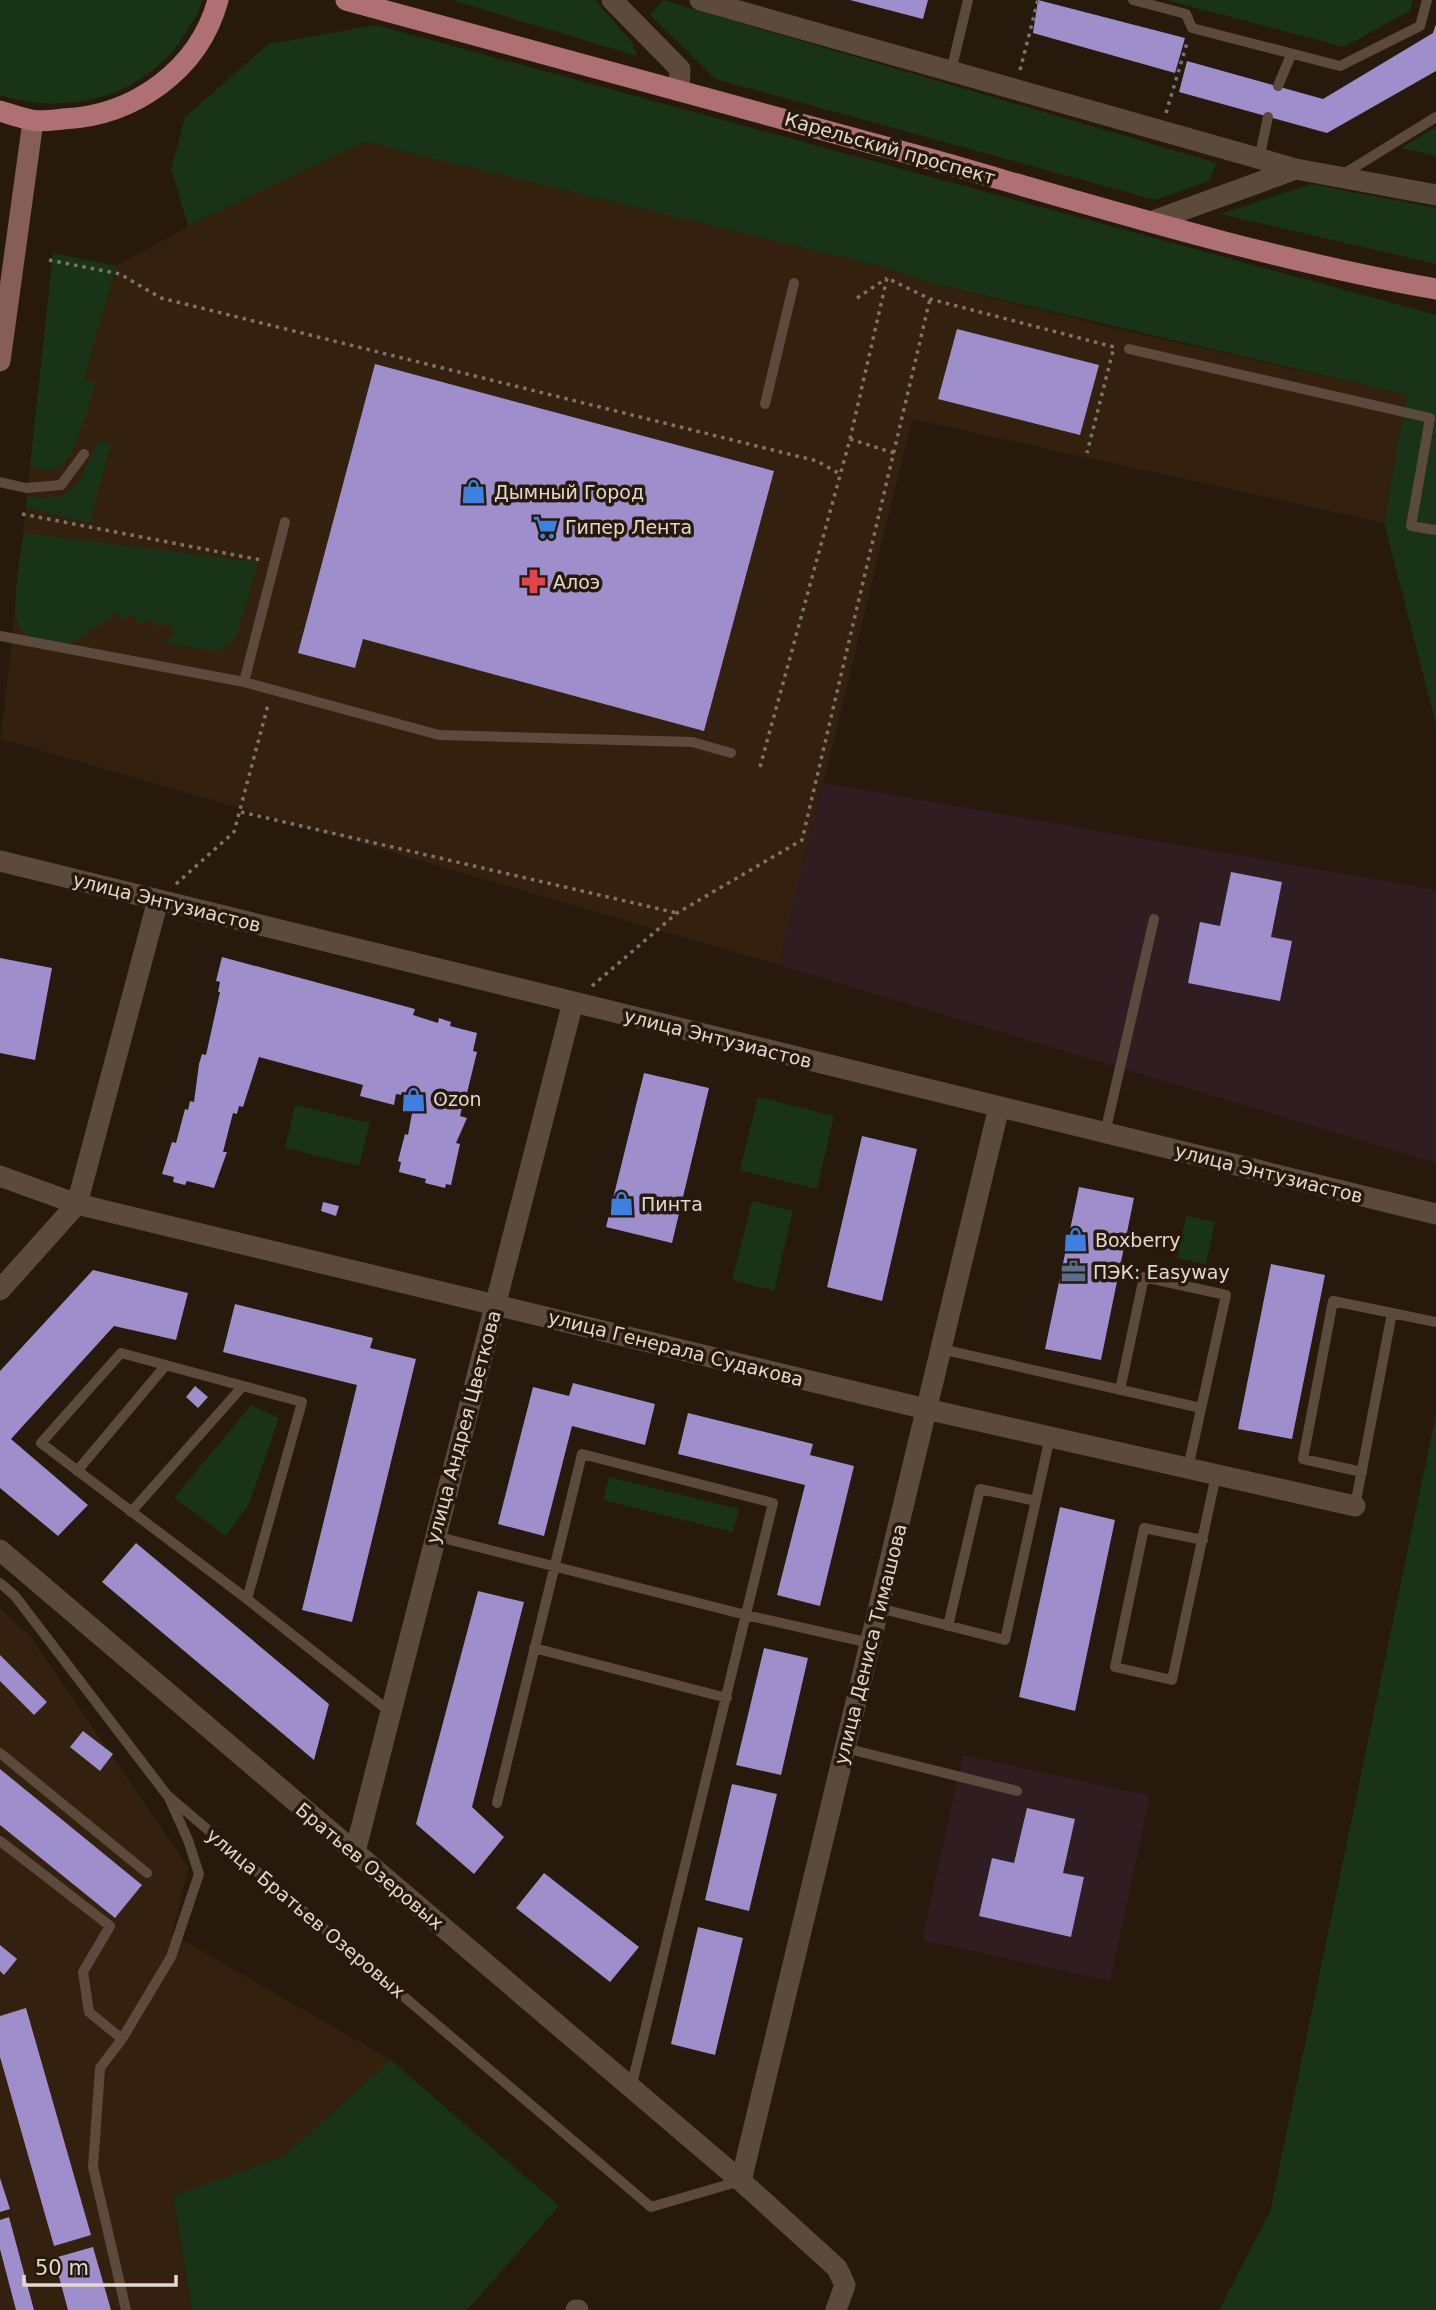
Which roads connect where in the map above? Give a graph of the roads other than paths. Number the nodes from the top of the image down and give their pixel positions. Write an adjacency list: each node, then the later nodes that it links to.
1 (218, 0): 15 (main road)
2 (346, 0): 11 (main road, Карельский проспект)
3 (612, 0): 11 (street)
4 (700, 0): 9 (street)
5 (968, 0): 9 (lane)
6 (1133, 0): 8 (lane)
7 (1427, 0): 8 (lane)
8 (1291, 55): 10 (lane)
9 (951, 71): 16 (street)
10 (1278, 86)
11 (680, 89): 20 (main road, Карельский проспект)
12 (0, 111): 15 (main road)
13 (1268, 117): 16 (lane)
14 (1436, 117): 18 (lane)
15 (33, 121): 24 (street)
16 (1259, 159): 17 (street)
17 (1296, 169): 18 (street); 20 (street)
18 (1342, 175): 19 (street)
19 (1436, 195)
20 (1150, 222): 22 (main road, Карельский проспект)
21 (794, 283): 25 (lane)
22 (1436, 289)
23 (1129, 349): 29 (lane)
24 (0, 360)
25 (765, 404)
26 (84, 454): 27 (lane)
27 (0, 482)
28 (285, 522): 31 (lane)
29 (1436, 530)
30 (0, 636): 31 (lane)
31 (244, 682): 32 (lane)
32 (731, 753)
33 (0, 861): 34 (street, улица Энтузиастов)
34 (158, 900): 36 (street, улица Энтузиастов); 40 (street)
35 (1154, 919): 38 (lane)
36 (573, 1002): 37 (street, улица Энтузиастов); 43 (street, улица Андрея Цветкова)
37 (999, 1107): 38 (street, улица Энтузиастов); 46 (street, улица Дениса Тимашова)
38 (1105, 1133): 41 (street, улица Энтузиастов)
39 (0, 1176): 40 (street, улица Генерала Судакова)
40 (77, 1204): 42 (street); 43 (street, улица Генерала Судакова)
41 (1436, 1214)
42 (0, 1290)
43 (494, 1304): 51 (street, улица Генерала Судакова); 60 (street, улица Андрея Цветкова)
44 (1392, 1313): 45 (lane); 55 (lane); 55 (lane)
45 (1436, 1322)
46 (941, 1349): 49 (lane); 51 (street, улица Дениса Тимашова)
47 (166, 1365): 48 (lane); 54 (lane); 54 (lane)
48 (243, 1386): 59 (lane); 65 (lane)
49 (1120, 1390): 50 (lane); 50 (lane)
50 (1201, 1408): 53 (lane)
51 (926, 1409): 52 (street, улица Генерала Судакова); 66 (street, улица Дениса Тимашова)
52 (1050, 1437): 53 (street, улица Генерала Судакова); 57 (lane)
53 (1188, 1468): 56 (street, улица Генерала Судакова)
54 (77, 1471): 59 (lane)
55 (1362, 1472): 58 (lane)
56 (1216, 1475): 58 (street, улица Генерала Судакова); 61 (lane)
57 (1036, 1501): 68 (lane); 68 (lane)
58 (1355, 1506)
59 (131, 1512): 65 (lane)
60 (434, 1536): 63 (lane); 72 (street, улица Андрея Цветкова)
61 (1203, 1540): 61 (lane)
62 (0, 1550): 79 (street, Братьев Озеровых)
63 (554, 1566): 67 (lane); 67 (lane); 70 (lane)
64 (0, 1583): 76 (lane, улица Братьев Озеровых)
65 (247, 1599): 72 (lane)
66 (878, 1608): 68 (lane); 69 (street, улица Дениса Тимашова)
67 (746, 1615): 69 (lane); 71 (lane)
68 (948, 1626)
69 (870, 1643): 73 (street, улица Дениса Тимашова)
70 (534, 1648): 71 (lane); 77 (lane)
71 (727, 1698): 82 (lane)
72 (388, 1711): 79 (street, улица Андрея Цветкова)
73 (845, 1748): 75 (lane); 83 (street, улица Дениса Тимашова)
74 (0, 1753): 80 (lane)
75 (1017, 1791)
76 (167, 1795): 81 (lane); 83 (lane, улица Братьев Озеровых)
77 (497, 1803)
78 (0, 1841): 81 (lane)
79 (355, 1852): 82 (street, Братьев Озеровых)
80 (147, 1873)
81 (122, 2039): 84 (lane)
82 (631, 2088): 83 (street, Братьев Озеровых)
83 (741, 2181): 85 (street)
84 (126, 2310)
85 (836, 2310)

